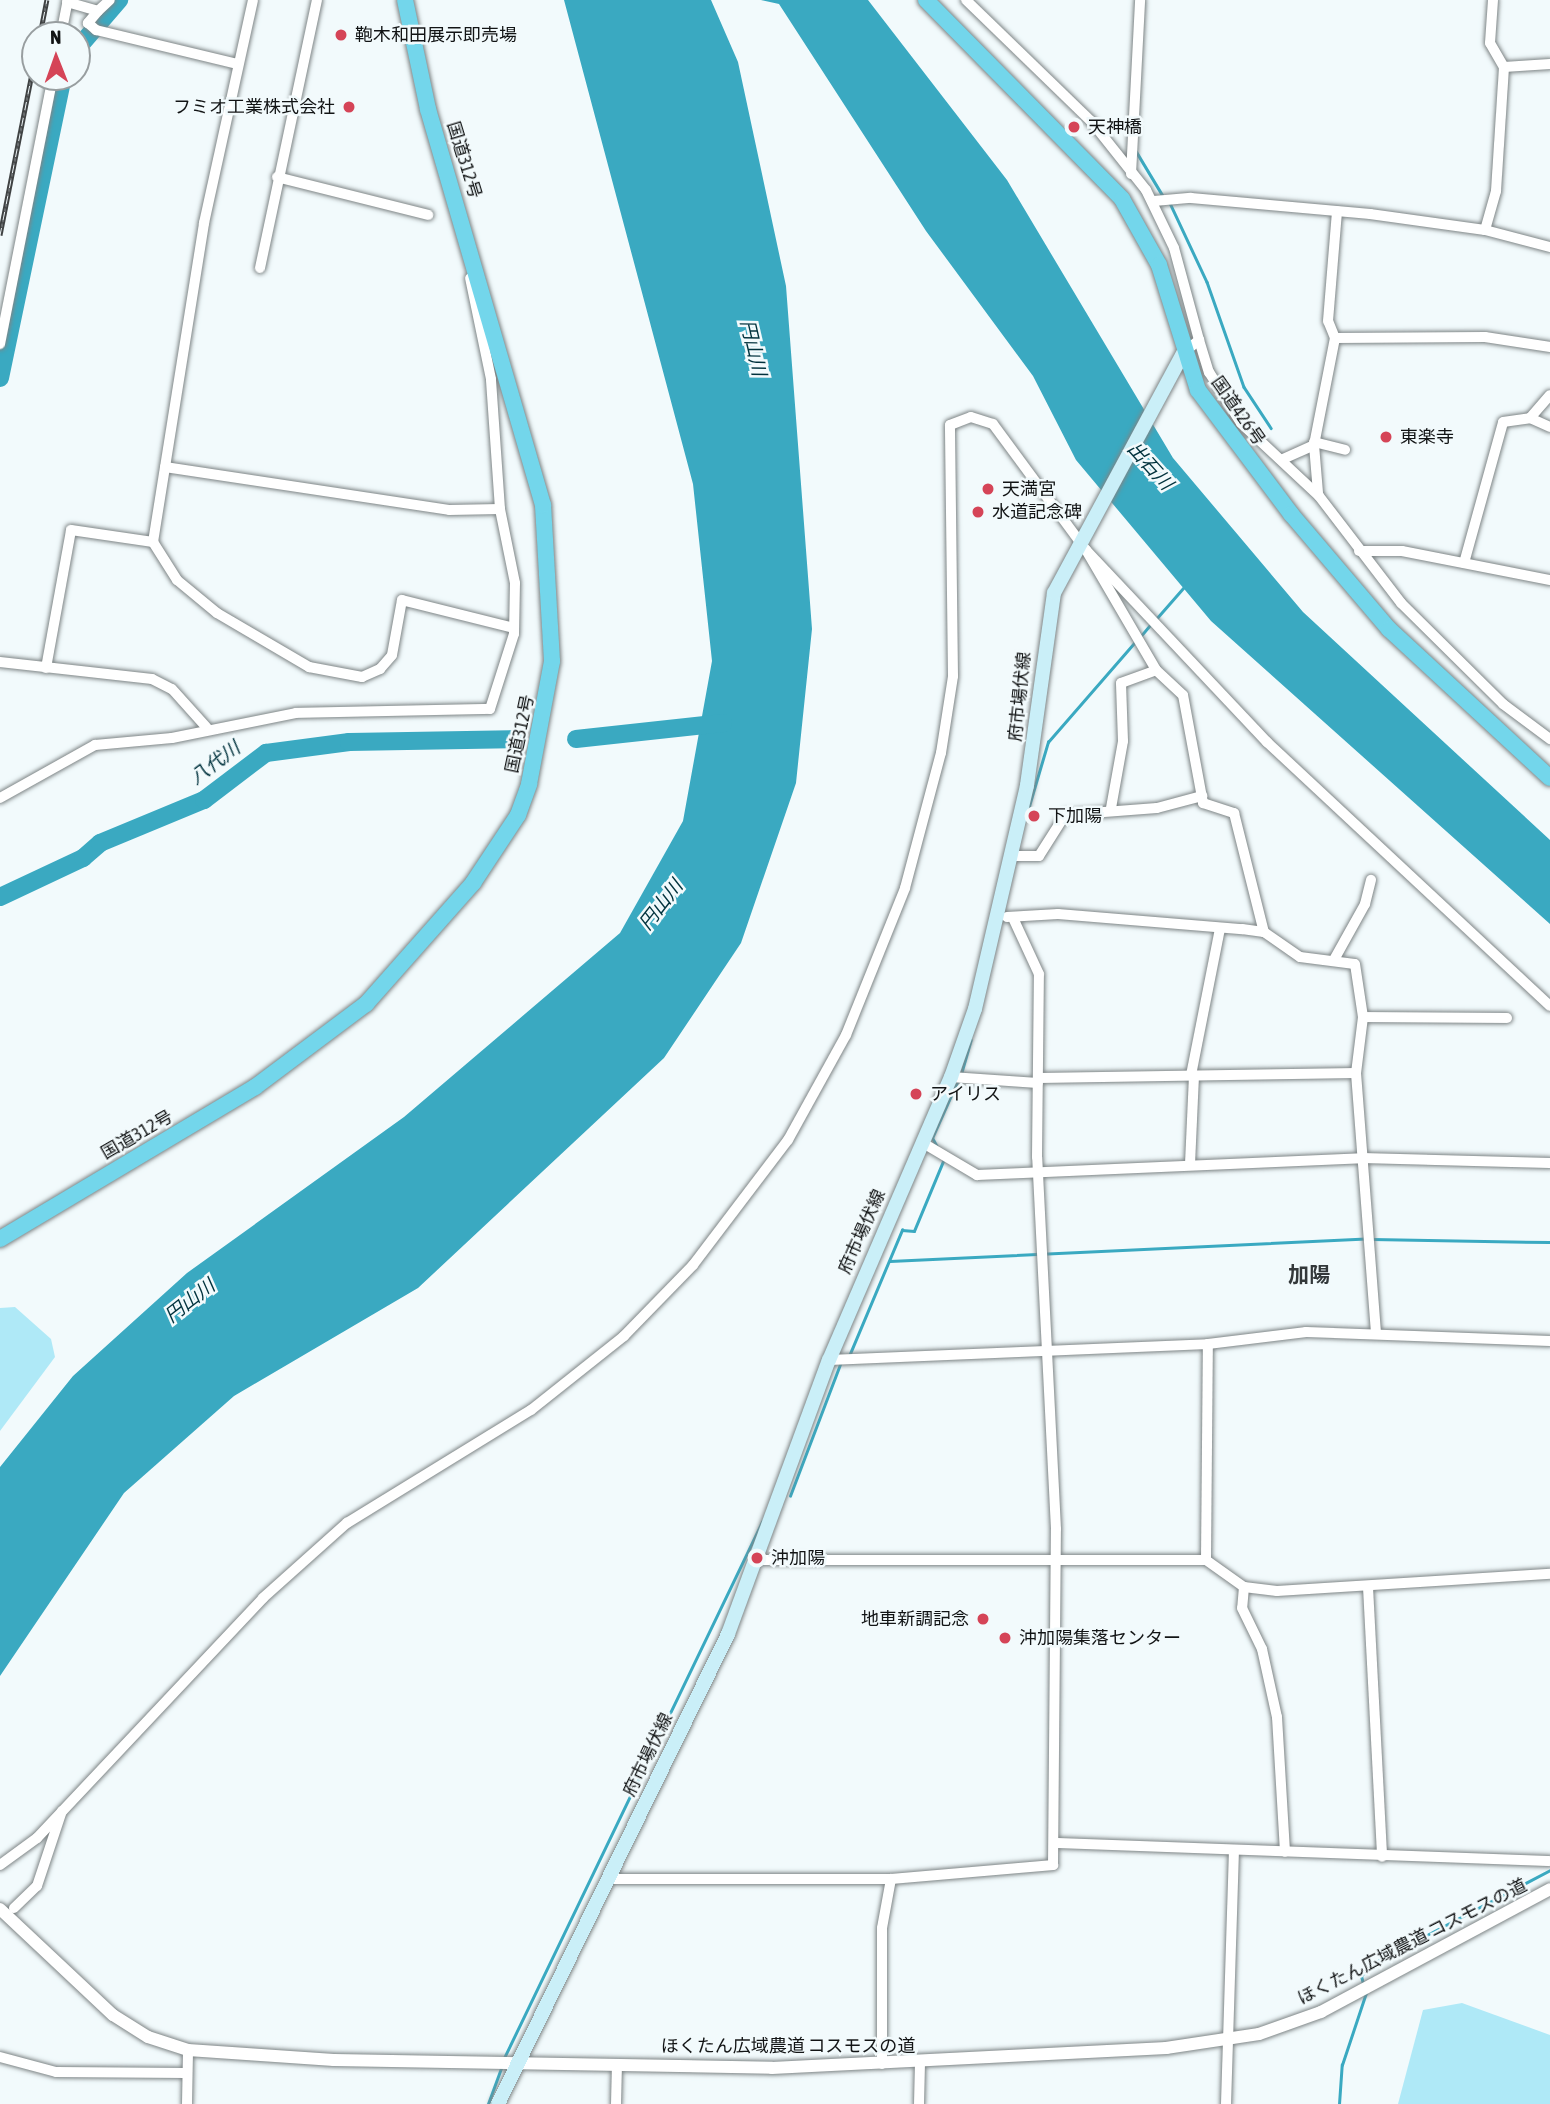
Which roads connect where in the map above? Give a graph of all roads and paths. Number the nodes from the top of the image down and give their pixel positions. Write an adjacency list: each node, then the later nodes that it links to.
1 (110, 0): 10 (street)
2 (253, 0): 12 (street)
3 (317, 0): 17 (street)
4 (405, 0): 23 (highway, 国道312号)
5 (926, 0): 29 (highway, 国道426号)
6 (966, 0): 16 (street)
7 (1140, 0): 16 (street)
8 (1493, 0): 14 (street)
9 (68, 1): 10 (street); 11 (street)
10 (98, 11): 12 (street)
11 (64, 21)
12 (239, 64): 36 (street)
13 (1550, 64): 14 (street)
14 (1504, 66): 21 (street)
15 (50, 91): 27 (street)
16 (1131, 174): 18 (street)
17 (277, 177): 20 (street); 24 (street)
18 (1154, 201): 19 (street); 26 (street)
19 (1338, 211): 21 (street); 25 (street)
20 (428, 215)
21 (1485, 230): 22 (street)
22 (1550, 247)
23 (471, 250): 38 (street); 73 (highway, 国道312号)
24 (260, 268)
25 (1335, 338): 28 (street); 33 (street)
26 (1199, 340): 29 (street); 35 (street)
27 (0, 344)
28 (1550, 347)
29 (1183, 353): 39 (main road, 府市場伏線); 50 (highway, 国道426号)
30 (1550, 395): 31 (street)
31 (1530, 418): 32 (street); 42 (street)
32 (1550, 427)
33 (1314, 443): 34 (street); 35 (street); 37 (street)
34 (1345, 450)
35 (1283, 459): 37 (street)
36 (165, 467): 38 (street); 40 (street)
37 (1319, 496): 41 (street)
38 (500, 509): 44 (street)
39 (1083, 540): 47 (street); 54 (main road, 府市場伏線); 61 (street); 85 (street)
40 (153, 542): 44 (street); 46 (street)
41 (1359, 551): 42 (street); 49 (street)
42 (1464, 563): 43 (street)
43 (1550, 580)
44 (514, 628): 48 (street)
45 (0, 662): 46 (street)
46 (46, 668): 48 (street)
47 (1156, 670): 51 (street); 53 (street)
48 (207, 728): 52 (street)
49 (1550, 739)
50 (1550, 778)
51 (1202, 796): 53 (street); 59 (street)
52 (0, 798)
53 (1111, 808): 54 (street)
54 (1010, 856): 56 (main road, 府市場伏線)
55 (1371, 880): 60 (street)
56 (996, 915): 57 (street); 66 (main road, 府市場伏線)
57 (1013, 918): 58 (street); 67 (street)
58 (1220, 929): 59 (street); 65 (street)
59 (1264, 932): 60 (street)
60 (1335, 958): 62 (street)
61 (1550, 1006)
62 (1363, 1017): 63 (street); 64 (street)
63 (1507, 1018)
64 (1356, 1073): 65 (street); 69 (street)
65 (1192, 1075): 67 (street); 71 (street)
66 (951, 1077): 67 (street); 68 (main road, 府市場伏線)
67 (1038, 1080): 72 (street)
68 (923, 1143): 72 (street); 78 (main road, 府市場伏線)
69 (1362, 1158): 70 (street); 71 (street); 74 (street)
70 (1550, 1163)
71 (1190, 1164): 72 (street)
72 (1039, 1172): 77 (street)
73 (0, 1239)
74 (1376, 1333): 75 (street); 76 (street)
75 (1550, 1341)
76 (1208, 1345): 77 (street); 81 (street)
77 (1048, 1351): 78 (street); 80 (street)
78 (829, 1360): 79 (main road, 府市場伏線)
79 (760, 1560): 80 (street); 92 (main road, 府市場伏線)
80 (1056, 1560): 81 (street); 86 (street)
81 (1206, 1560): 83 (street)
82 (1550, 1574): 84 (street)
83 (1244, 1587): 84 (street); 88 (street)
84 (1368, 1587): 89 (street)
85 (63, 1809): 91 (street); 95 (street)
86 (1056, 1843): 87 (street); 93 (street)
87 (1234, 1851): 88 (street); 97 (street)
88 (1285, 1852): 89 (street)
89 (1382, 1857): 90 (street)
90 (1550, 1861)
91 (0, 1865)
92 (608, 1879): 93 (street); 100 (main road, 府市場伏線)
93 (891, 1879): 103 (street)
94 (1550, 1889): 97 (street, ほくたん広域農道 コスモスの道)
95 (15, 1908)
96 (0, 1909): 98 (street, ほくたん広域農道 コスモスの道)
97 (1228, 2041): 101 (street, ほくたん広域農道 コスモスの道); 109 (street)
98 (188, 2050): 100 (street, ほくたん広域農道 コスモスの道); 104 (street)
99 (0, 2057): 104 (street)
100 (519, 2063): 102 (street, ほくたん広域農道 コスモスの道); 106 (main road, 府市場伏線)
101 (920, 2063): 103 (street, ほくたん広域農道 コスモスの道); 108 (street)
102 (617, 2064): 103 (street, ほくたん広域農道 コスモスの道); 107 (street)
103 (882, 2064)
104 (186, 2073): 105 (street)
105 (187, 2104)
106 (498, 2104)
107 (617, 2104)
108 (919, 2104)
109 (1226, 2104)

